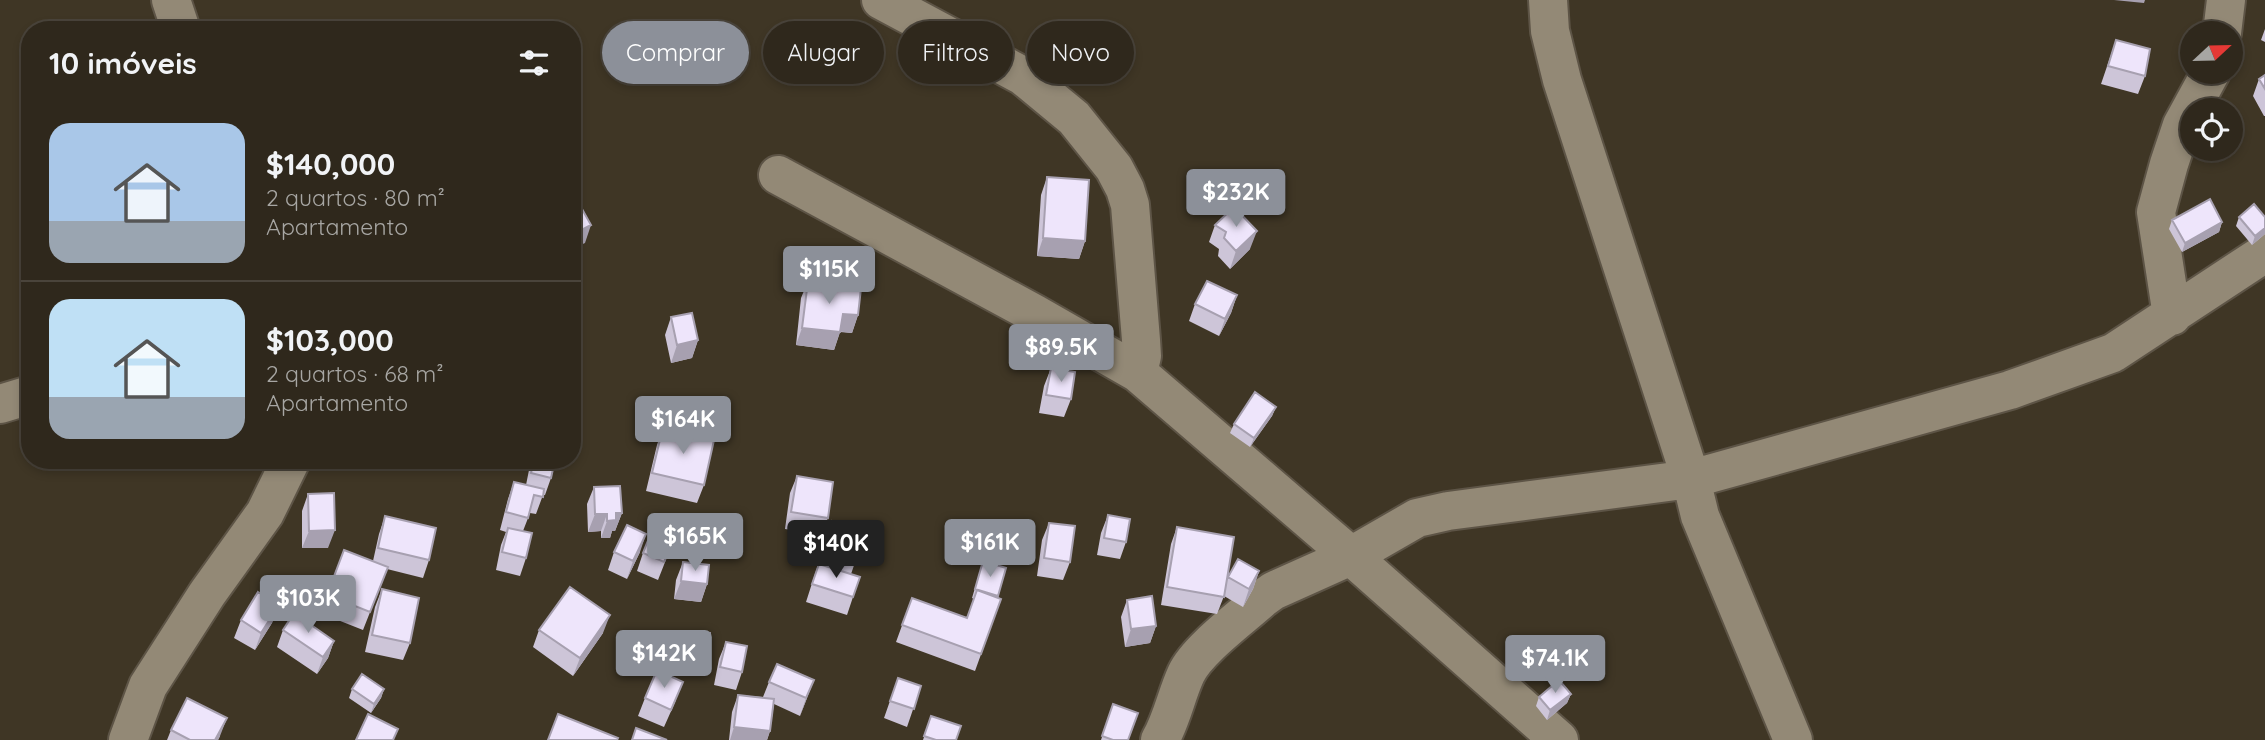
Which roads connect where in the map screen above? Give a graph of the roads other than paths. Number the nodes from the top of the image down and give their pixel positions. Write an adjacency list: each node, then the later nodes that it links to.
1 (171, 0): 5 (street)
2 (881, 0): 11 (street)
3 (1548, 0): 15 (street)
4 (2226, 0): 6 (street)
5 (178, 21)
6 (2223, 21)
7 (2204, 84): 10 (street)
8 (778, 175): 11 (street)
9 (2265, 253): 10 (street)
10 (2172, 316): 15 (street)
11 (1138, 373): 16 (street)
12 (21, 398): 13 (street)
13 (0, 404)
14 (287, 469): 17 (street)
15 (1691, 480): 16 (street); 20 (street)
16 (1352, 556): 18 (street); 19 (street)
17 (128, 740)
18 (1160, 740)
19 (1559, 740)
20 (1793, 740)

